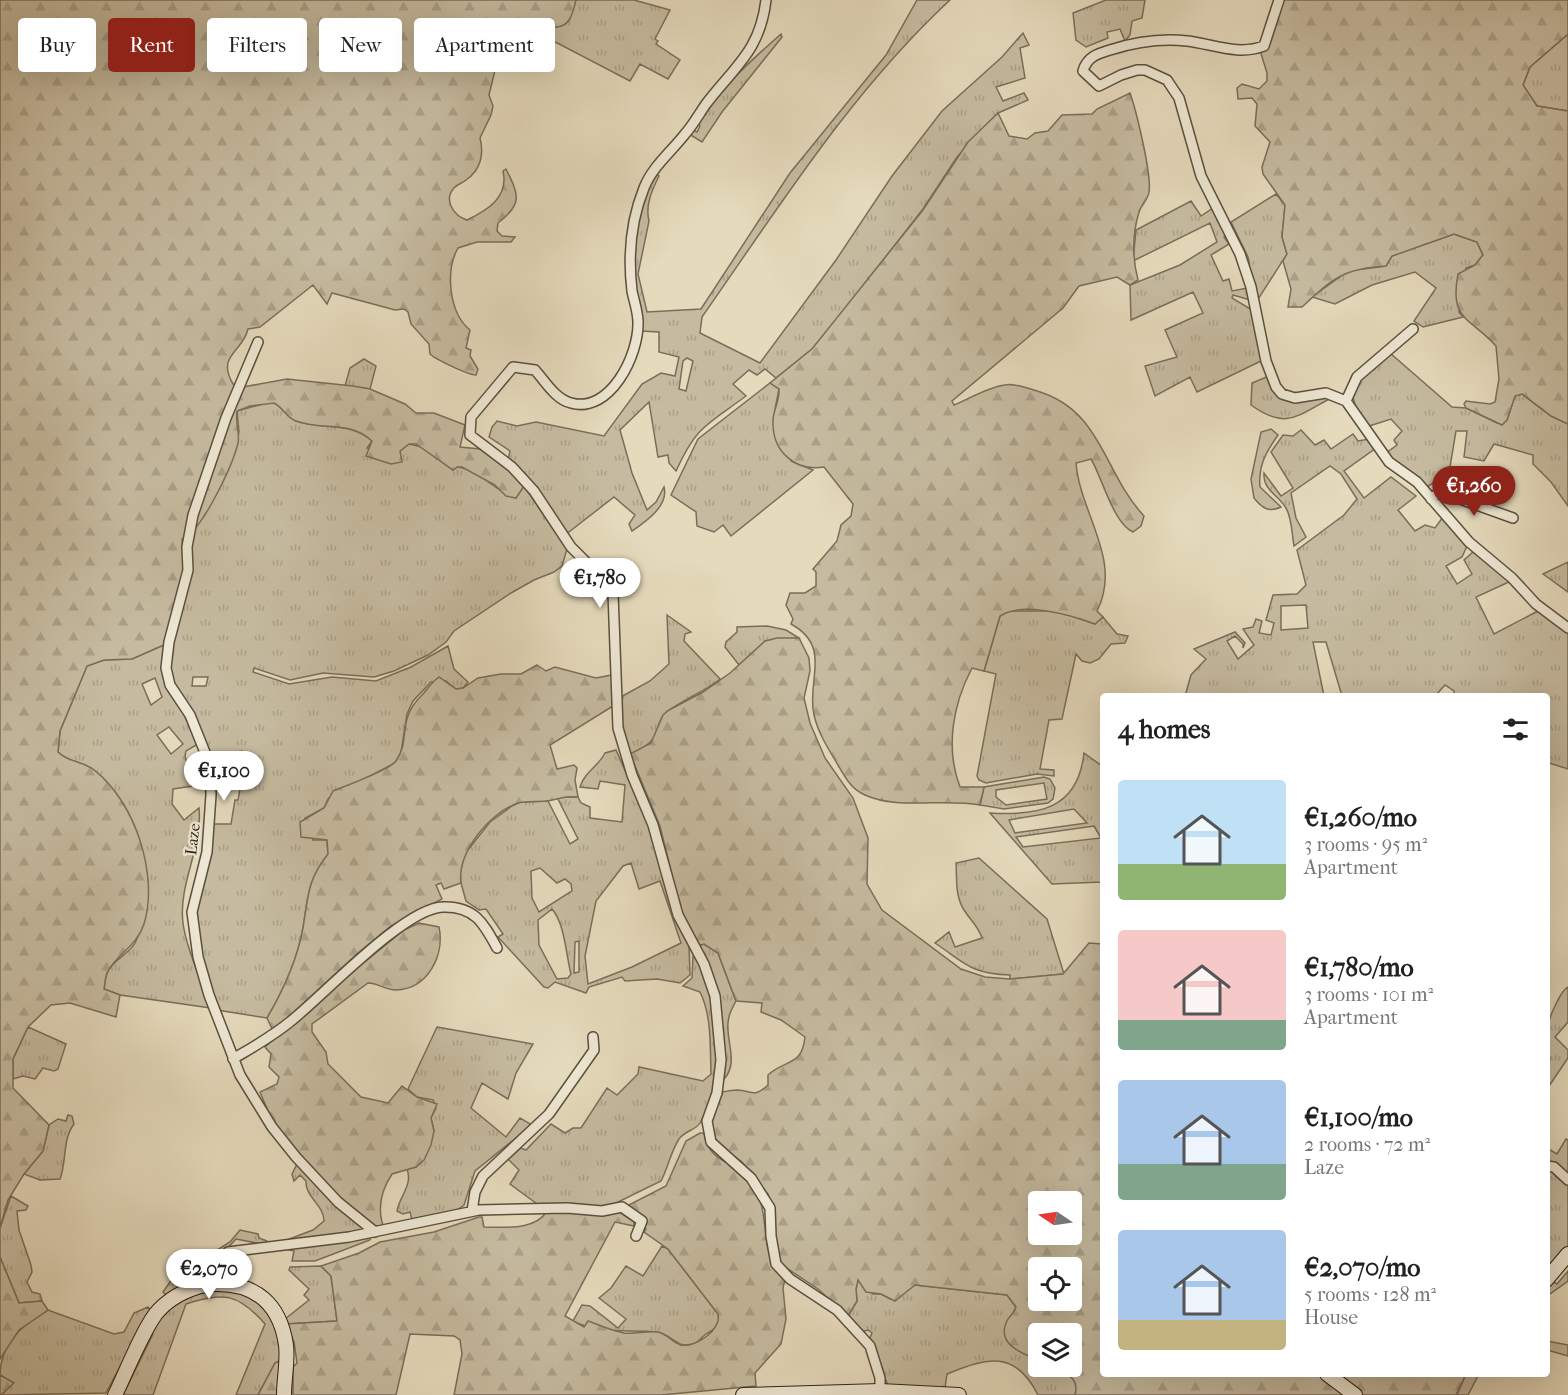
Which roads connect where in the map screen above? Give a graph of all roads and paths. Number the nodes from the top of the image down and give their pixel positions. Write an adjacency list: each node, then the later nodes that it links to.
1 (766, 0): 21 (street)
2 (1279, 0): 5 (street)
3 (1413, 329): 5 (street)
4 (258, 342): 11 (street, Laze)
5 (1346, 401): 6 (street)
6 (1431, 499): 7 (street); 8 (street)
7 (1513, 518)
8 (1568, 628)
9 (497, 948): 11 (street)
10 (594, 1037): 14 (street)
11 (233, 1059): 15 (street, Laze)
12 (1550, 1166): 13 (street)
13 (1568, 1179)
14 (472, 1211): 15 (street); 16 (street)
15 (375, 1232): 19 (street)
16 (636, 1236)
17 (1568, 1254): 18 (street)
18 (1550, 1275)
19 (217, 1284): 22 (street); 23 (street)
20 (1331, 1377): 26 (street)
21 (880, 1391): 24 (street); 25 (street)
22 (115, 1395)
23 (284, 1395)
24 (743, 1395)
25 (958, 1395)
26 (1354, 1395)

